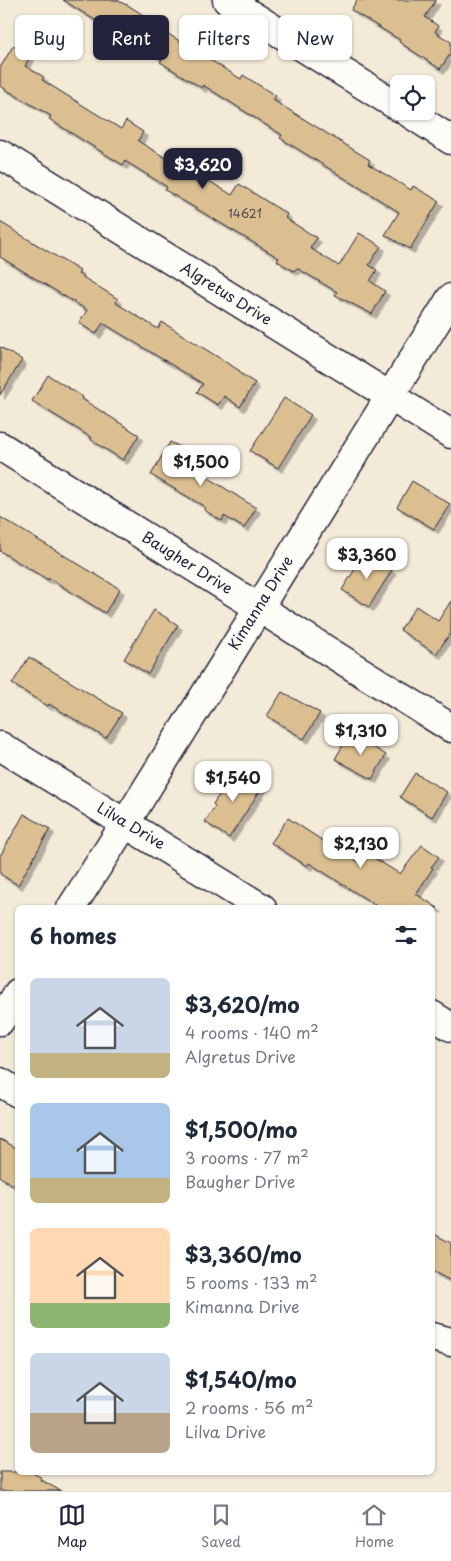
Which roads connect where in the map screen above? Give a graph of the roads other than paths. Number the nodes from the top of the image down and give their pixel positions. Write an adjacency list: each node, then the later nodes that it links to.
1 (228, 0): 2 (street)
2 (390, 101)
3 (420, 120): 4 (street)
4 (451, 140)
5 (0, 154): 7 (street, Algretus Drive)
6 (451, 298): 7 (street, Kimanna Drive)
7 (390, 396): 8 (street, Algretus Drive); 10 (street, Kimanna Drive)
8 (451, 434)
9 (0, 446): 10 (street, Baugher Drive)
10 (258, 607): 11 (street, Baugher Drive); 13 (street, Kimanna Drive)
11 (451, 728)
12 (0, 746): 13 (street, Lilva Drive)
13 (126, 822): 14 (street, Kimanna Drive); 15 (street, Lilva Drive)
14 (73, 905)
15 (257, 905)
16 (15, 998): 18 (street)
17 (435, 1017): 19 (street)
18 (0, 1021)
19 (451, 1027)
20 (0, 1082): 21 (street)
21 (15, 1091)
22 (435, 1338): 23 (street)
23 (451, 1342)

